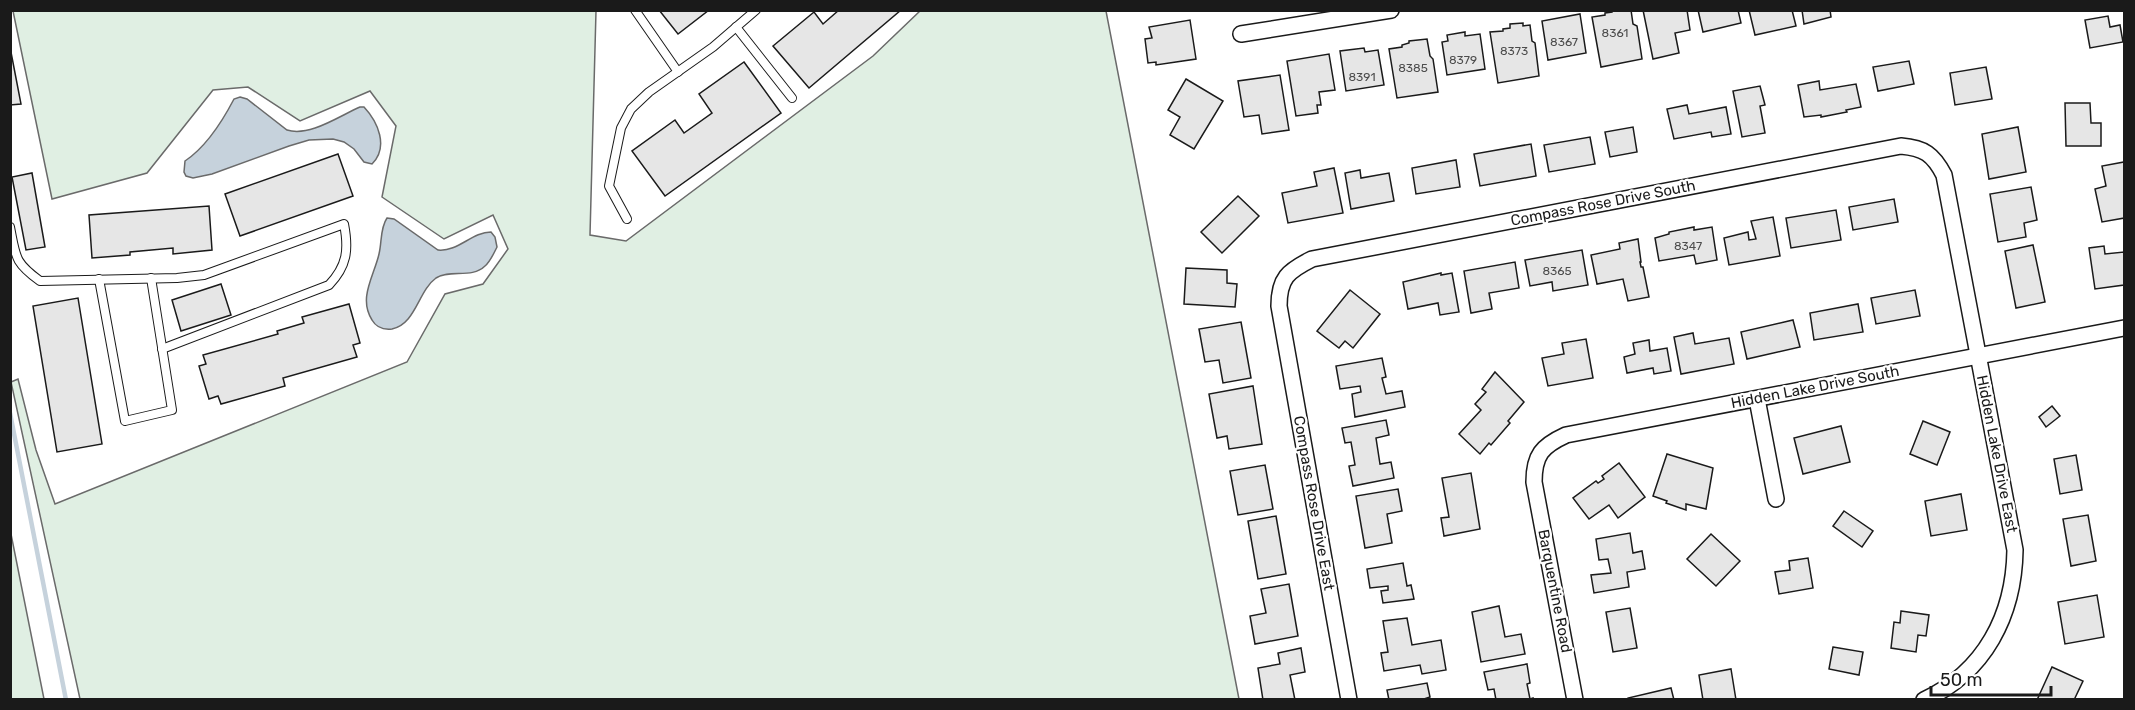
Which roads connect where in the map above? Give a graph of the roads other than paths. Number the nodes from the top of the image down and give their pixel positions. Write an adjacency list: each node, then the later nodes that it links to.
1 (635, 10): 6 (lane)
2 (756, 10): 4 (lane)
3 (1391, 10): 5 (street)
4 (736, 27): 6 (lane); 7 (lane)
5 (1241, 34)
6 (678, 72): 9 (lane)
7 (792, 98)
8 (1944, 175): 13 (street, Compass Rose Drive South); 16 (street, Hidden Lake Drive East)
9 (627, 219)
10 (10, 227): 12 (lane)
11 (150, 278): 12 (lane); 15 (lane); 15 (lane)
12 (99, 279): 15 (lane)
13 (1279, 306): 20 (street, Compass Rose Drive East)
14 (2124, 328): 16 (street, Hidden Lake Drive South)
15 (162, 349)
16 (1978, 356): 17 (street, Hidden Lake Drive South); 22 (street, Hidden Lake Drive East)
17 (1757, 399): 18 (street, Hidden Lake Drive South); 19 (street)
18 (1534, 482): 21 (street, Barquentine Road)
19 (1776, 499)
20 (1349, 699)
21 (1575, 699)
22 (1924, 699)

